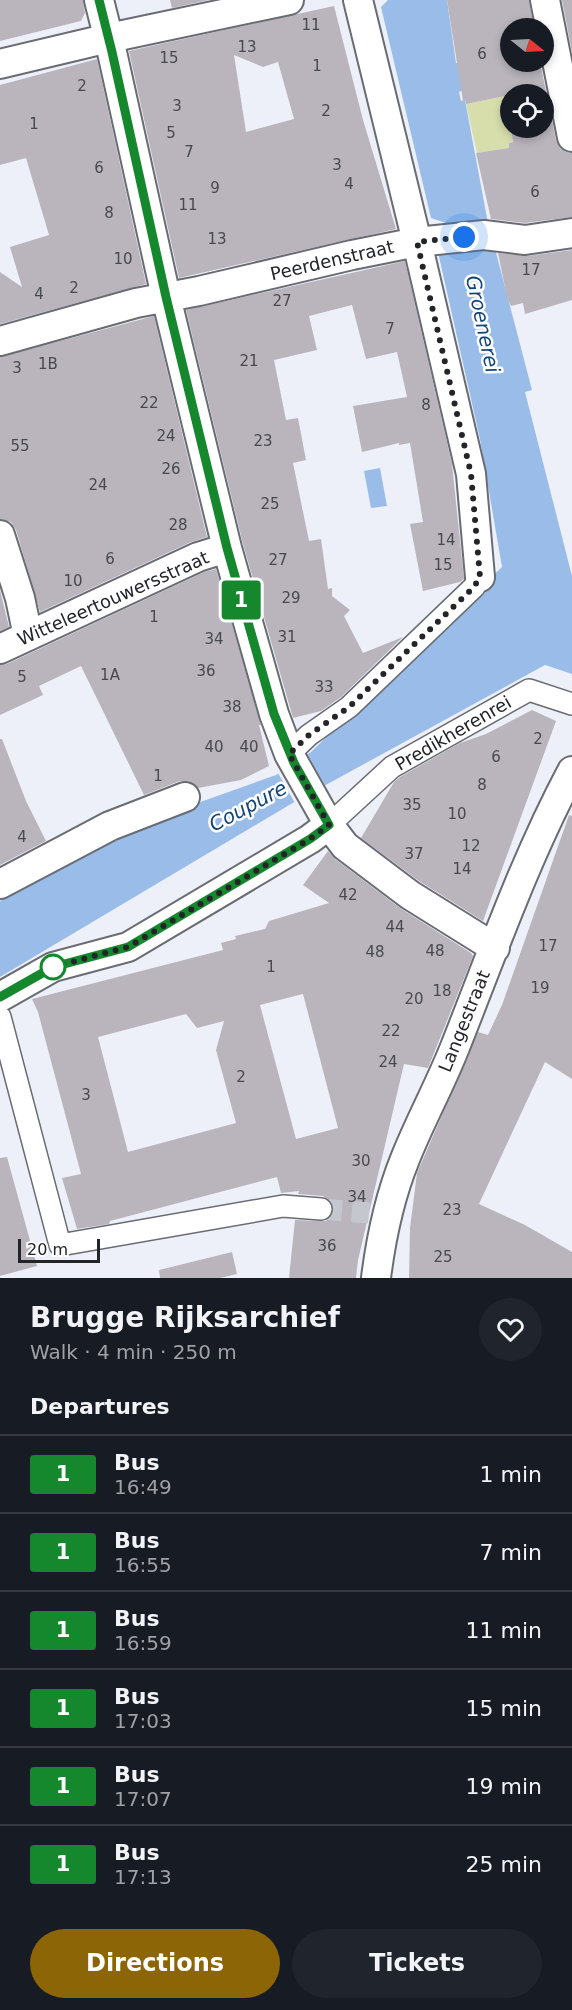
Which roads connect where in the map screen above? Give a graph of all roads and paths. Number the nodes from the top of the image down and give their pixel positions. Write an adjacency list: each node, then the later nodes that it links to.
1 (99, 0): 5 (street)
2 (289, 0): 5 (street)
3 (358, 0): 10 (street)
4 (545, 0): 6 (street)
5 (109, 38): 7 (street); 11 (street)
6 (562, 38): 8 (street)
7 (0, 64)
8 (572, 137)
9 (572, 233): 10 (street, Peerdenstraat)
10 (430, 240): 11 (street, Peerdenstraat); 15 (street)
11 (166, 297): 12 (street, Peerdenstraat); 14 (street)
12 (0, 341)
13 (0, 535): 16 (street)
14 (227, 548): 16 (street, Witteleertouwersstraat); 19 (street)
15 (480, 577): 19 (street)
16 (28, 636): 17 (street, Witteleertouwersstraat)
17 (0, 649)
18 (572, 704): 23 (street, Predikherenrei)
19 (291, 758): 23 (street)
20 (572, 771): 22 (street, Langestraat)
21 (185, 797): 24 (street)
22 (564, 807): 25 (street, Langestraat)
23 (329, 825): 25 (street); 26 (street, Predikherenrei)
24 (0, 884)
25 (495, 948): 29 (street, Langestraat)
26 (0, 997)
27 (0, 1017): 28 (street)
28 (321, 1209)
29 (376, 1278)

